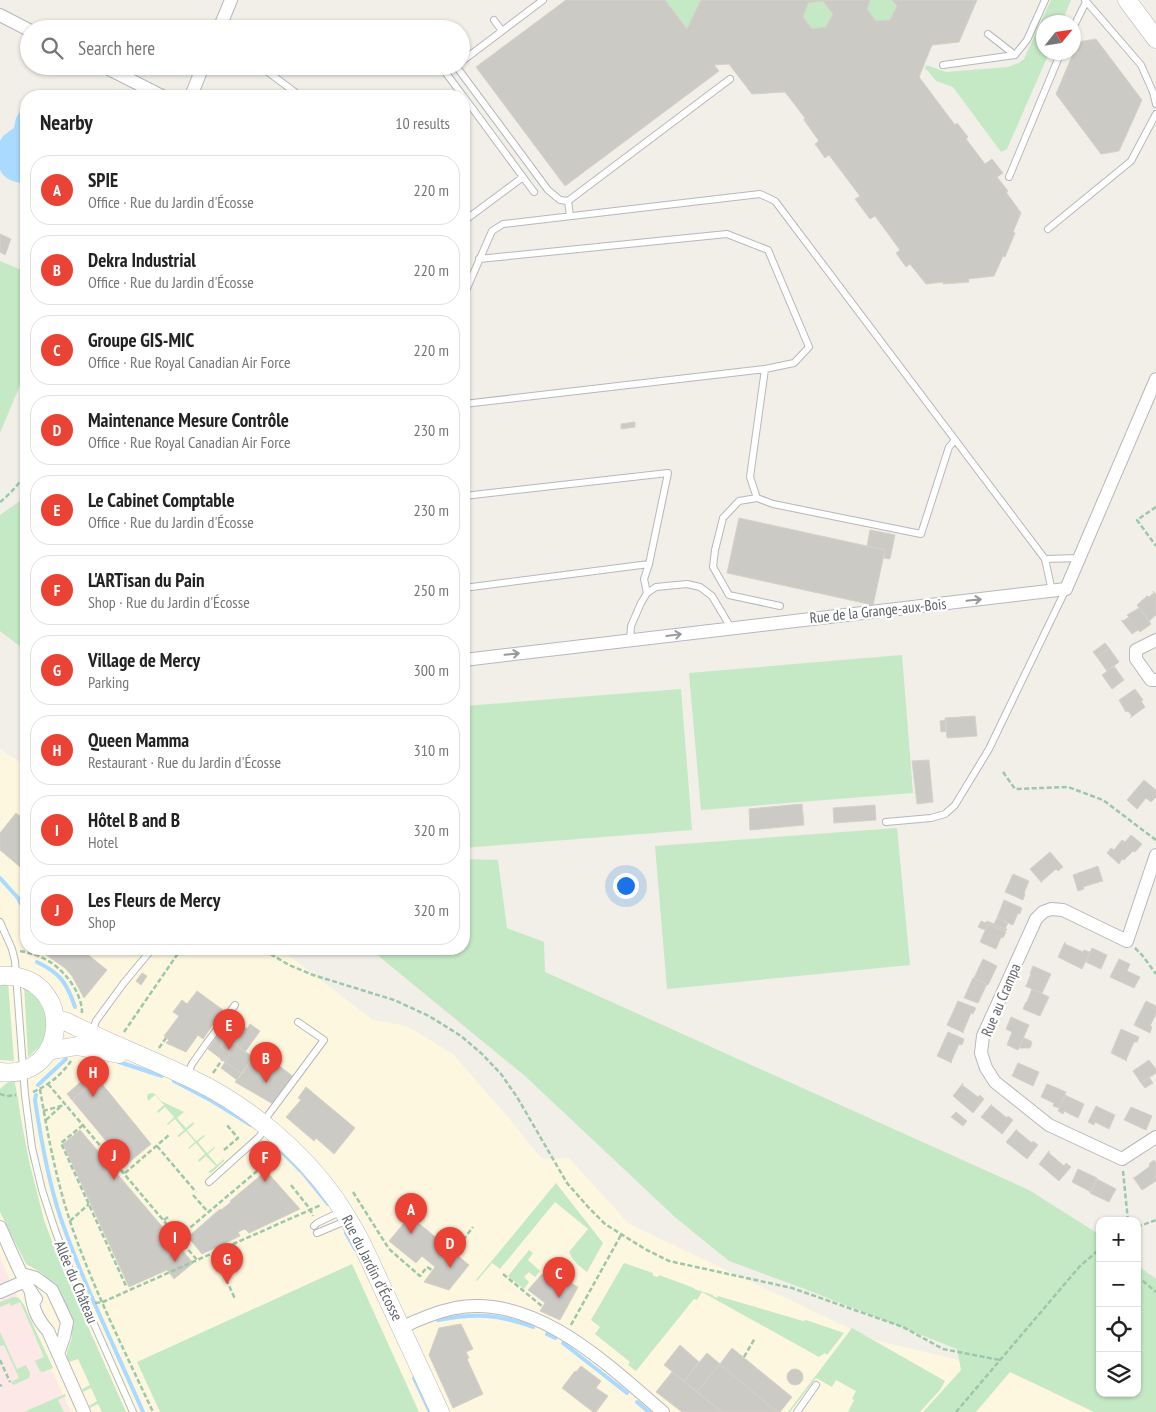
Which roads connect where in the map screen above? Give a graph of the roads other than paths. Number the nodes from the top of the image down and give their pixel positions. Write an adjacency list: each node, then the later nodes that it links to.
1 (232, 0): 8 (street)
2 (543, 0): 11 (lane)
3 (1045, 0): 15 (lane)
4 (1127, 0): 13 (street)
5 (1086, 1): 7 (lane); 28 (lane)
6 (0, 15): 10 (street)
7 (1079, 15)
8 (223, 20)
9 (494, 20): 11 (lane)
10 (20, 25)
11 (502, 31): 14 (lane)
12 (988, 34): 15 (lane)
13 (1156, 39)
14 (470, 55)
15 (1016, 55): 17 (lane)
16 (1058, 60): 31 (lane)
17 (943, 65)
18 (120, 75): 24 (street)
19 (199, 75): 25 (street)
20 (272, 75): 26 (lane)
21 (448, 75): 27 (lane)
22 (463, 75): 34 (lane)
23 (730, 80): 34 (lane)
24 (150, 90)
25 (193, 90)
26 (292, 90)
27 (459, 90)
28 (1156, 104)
29 (470, 105): 32 (lane)
30 (1156, 114): 37 (lane)
31 (1009, 176)
32 (523, 177): 33 (lane); 36 (lane)
33 (534, 192)
34 (568, 201): 35 (lane)
35 (570, 216): 38 (lane); 43 (lane)
36 (470, 217)
37 (1048, 229)
38 (480, 259): 39 (lane); 40 (lane)
39 (470, 282)
40 (765, 370): 42 (lane); 45 (lane)
41 (1156, 379): 46 (street)
42 (470, 403)
43 (955, 440): 45 (lane); 47 (lane)
44 (470, 495): 48 (lane)
45 (758, 498): 53 (lane)
46 (1080, 558): 47 (lane); 50 (street)
47 (1045, 559): 51 (lane)
48 (649, 564): 49 (lane); 52 (lane)
49 (470, 587)
50 (1066, 589): 51 (street, Rue de la Grange-aux-Bois); 59 (lane)
51 (1052, 591): 54 (street, Rue de la Grange-aux-Bois, one-way to 51)
52 (647, 593): 54 (lane); 56 (lane)
53 (780, 606)
54 (731, 628): 56 (street, Rue de la Grange-aux-Bois, one-way to 54)
55 (1156, 640): 58 (street)
56 (630, 641): 57 (street, Rue de la Grange-aux-Bois, one-way to 56)
57 (470, 659)
58 (1156, 680)
59 (886, 822)
60 (1156, 856): 73 (street, Rue au Crampa)
61 (0, 922): 63 (lane, Allée du Château)
62 (147, 955): 67 (lane)
63 (8, 976): 65 (street); 70 (lane, Allée du Château)
64 (234, 1005): 71 (lane)
65 (56, 1019): 67 (street, Rue du Jardin d'Écosse); 68 (street)
66 (298, 1022): 72 (lane)
67 (90, 1041): 68 (street, Rue du Jardin d'Écosse); 69 (street, Rue du Jardin d'Écosse); 69 (street, Rue du Jardin d'Écosse)
68 (48, 1051): 70 (street)
69 (155, 1056): 71 (street, Rue du Jardin d'Écosse)
70 (8, 1075): 85 (lane, Allée du Château)
71 (186, 1076): 72 (street, Rue du Jardin d'Écosse)
72 (265, 1124): 74 (lane); 75 (street, Rue du Jardin d'Écosse)
73 (1156, 1137)
74 (209, 1182)
75 (346, 1215): 76 (lane); 78 (lane); 81 (street, Rue du Jardin d'Écosse)
76 (315, 1225)
77 (0, 1226): 79 (street, Allée du Château)
78 (317, 1233)
79 (27, 1277): 80 (street); 82 (street, Allée du Château); 82 (street, Allée du Château)
80 (0, 1292)
81 (401, 1328): 86 (street, Rue du Jardin d'Écosse); 87 (street)
82 (58, 1354): 84 (street, Allée du Château)
83 (816, 1385): 88 (lane)
84 (84, 1412)
85 (133, 1412)
86 (440, 1412)
87 (663, 1412)
88 (797, 1412)

